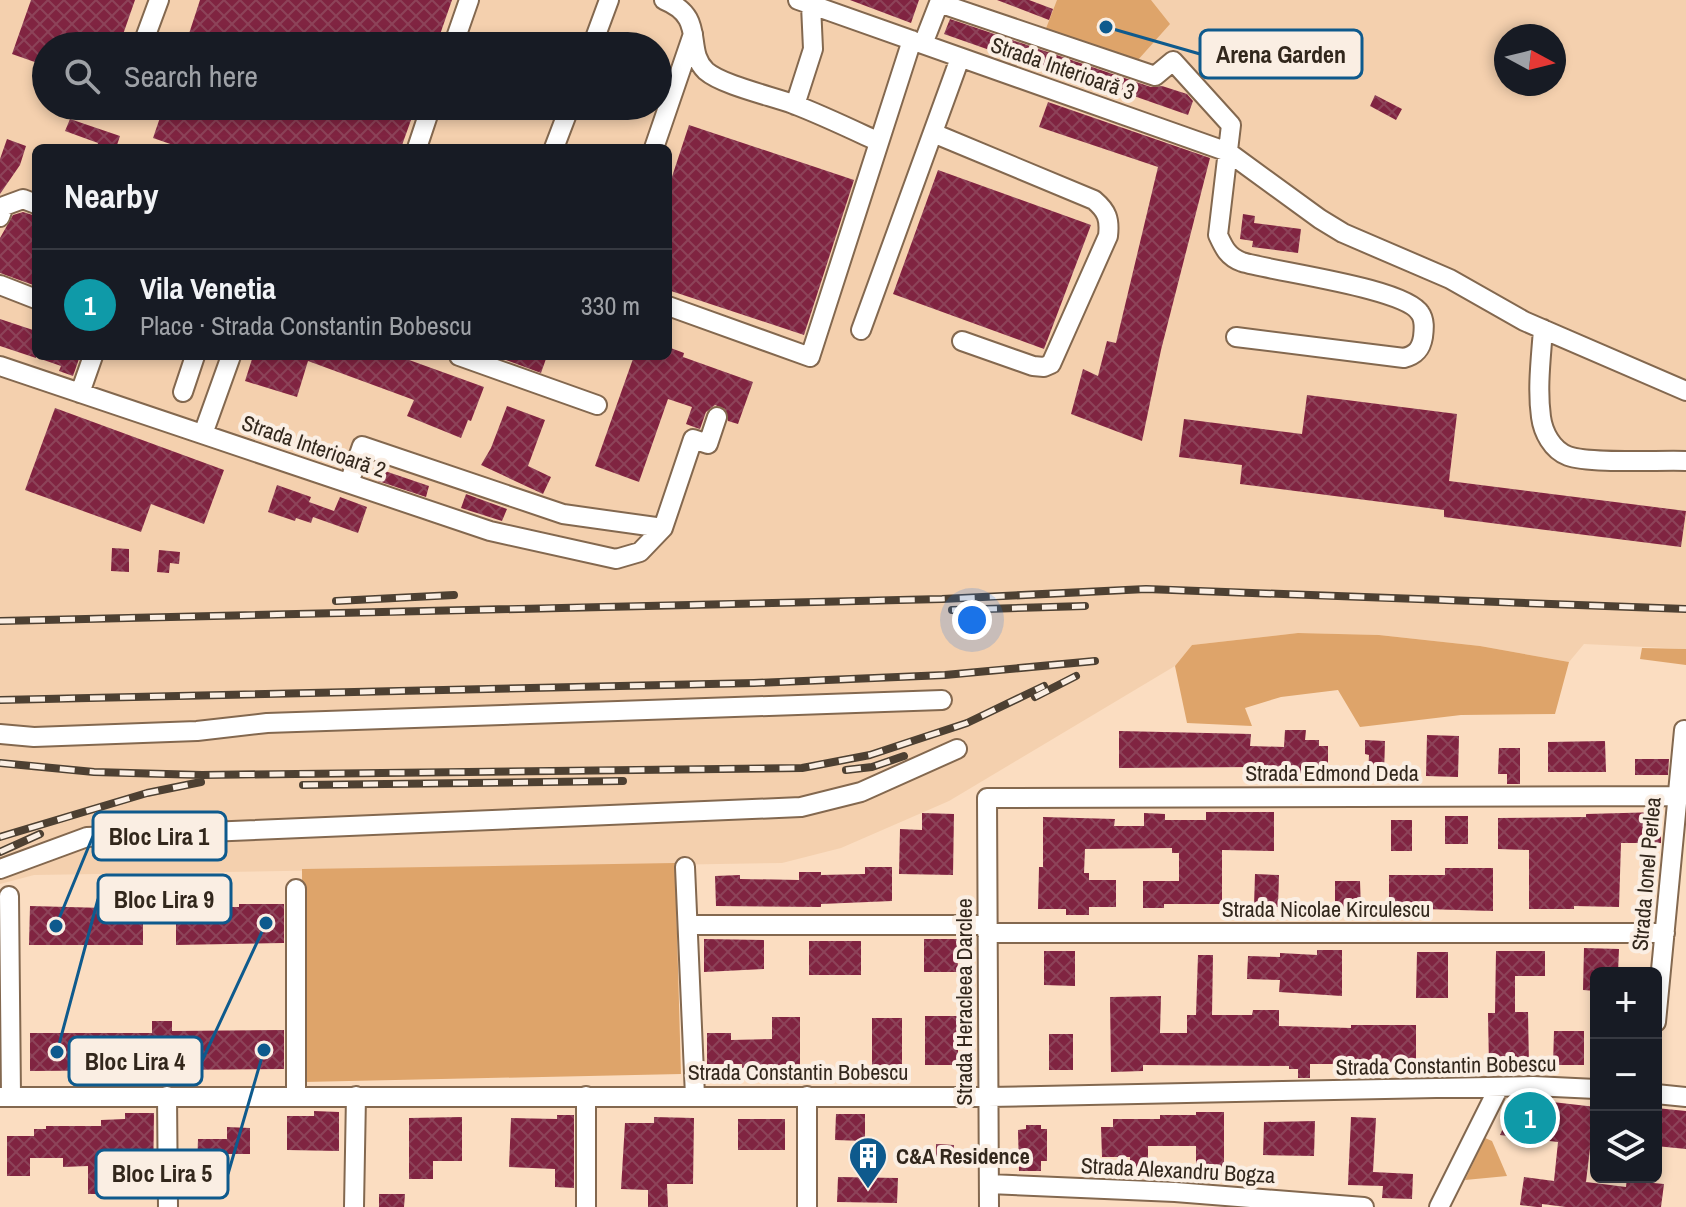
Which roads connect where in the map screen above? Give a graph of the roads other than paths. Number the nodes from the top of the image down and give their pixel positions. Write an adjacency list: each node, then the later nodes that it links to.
1 (159, 0): 7 (street)
2 (469, 0): 8 (street)
3 (609, 0): 9 (street)
4 (664, 0): 10 (street)
5 (940, 1): 11 (street); 23 (street)
6 (804, 2): 11 (street, Strada Interioară 3); 14 (street)
7 (147, 32)
8 (458, 32)
9 (597, 32)
10 (693, 34): 13 (street); 14 (street)
11 (917, 42): 12 (street, Strada Interioară 3); 19 (street)
12 (960, 58): 18 (street); 23 (street, Strada Interioară 3)
13 (672, 95)
14 (795, 105): 19 (street)
15 (426, 120): 20 (street)
16 (565, 120): 21 (street)
17 (664, 120): 22 (street)
18 (933, 133): 30 (street); 32 (street)
19 (879, 142): 28 (street)
20 (418, 144)
21 (556, 144)
22 (655, 144)
23 (1228, 152): 29 (street, Strada Interioară 3); 31 (street)
24 (32, 202): 25 (street)
25 (0, 217)
26 (0, 285): 27 (street)
27 (32, 297)
28 (672, 307)
29 (1543, 329): 38 (street, Strada Interioară 3); 44 (street)
30 (861, 330)
31 (1236, 337)
32 (962, 341)
33 (92, 360): 40 (street)
34 (194, 360): 39 (street)
35 (230, 360): 43 (street)
36 (470, 360): 41 (street)
37 (0, 366): 40 (street, Strada Interioară 2)
38 (1686, 391)
39 (183, 392)
40 (80, 393): 43 (street, Strada Interioară 2)
41 (597, 405)
42 (717, 417): 46 (street)
43 (203, 434): 45 (street, Strada Interioară 2)
44 (1686, 461)
45 (349, 483): 46 (street, Strada Interioară 2); 46 (street)
46 (663, 528)
47 (942, 700): 49 (street)
48 (1684, 730): 51 (street, Strada Ionel Perlea)
49 (0, 734)
50 (957, 749): 54 (street)
51 (1678, 796): 52 (street, Strada Edmond Deda); 59 (street, Strada Ionel Perlea)
52 (987, 798): 58 (street, Strada Heracleea Darclee)
53 (685, 867): 57 (street)
54 (0, 869)
55 (296, 889): 66 (street)
56 (9, 896): 64 (street)
57 (688, 925): 58 (street, Strada Nicolae Kirculescu); 69 (street)
58 (987, 929): 59 (street, Strada Nicolae Kirculescu); 71 (street, Strada Heracleea Darclee)
59 (1665, 933): 60 (street, Strada Ionel Perlea)
60 (1662, 967)
61 (1499, 1087): 62 (street, Strada Constantin Bobescu); 71 (street, Strada Constantin Bobescu); 81 (street)
62 (1590, 1089)
63 (1662, 1095): 72 (street)
64 (6, 1096): 65 (street, Strada Constantin Bobescu)
65 (167, 1096): 66 (street, Strada Constantin Bobescu); 75 (street)
66 (296, 1096): 67 (street, Strada Constantin Bobescu)
67 (356, 1096): 68 (street, Strada Constantin Bobescu); 76 (street)
68 (586, 1096): 69 (street, Strada Constantin Bobescu); 77 (street)
69 (695, 1096): 70 (street, Strada Constantin Bobescu)
70 (807, 1096): 71 (street, Strada Constantin Bobescu); 78 (street)
71 (988, 1097): 73 (street, Strada Heracleea Darclee)
72 (1686, 1097)
73 (989, 1184): 74 (street, Strada Alexandru Bogza); 79 (street, Strada Heracleea Darclee)
74 (1175, 1199): 80 (street, Strada Alexandru Bogza)
75 (168, 1207)
76 (354, 1207)
77 (586, 1207)
78 (807, 1207)
79 (989, 1207)
80 (1364, 1207)
81 (1439, 1207)

